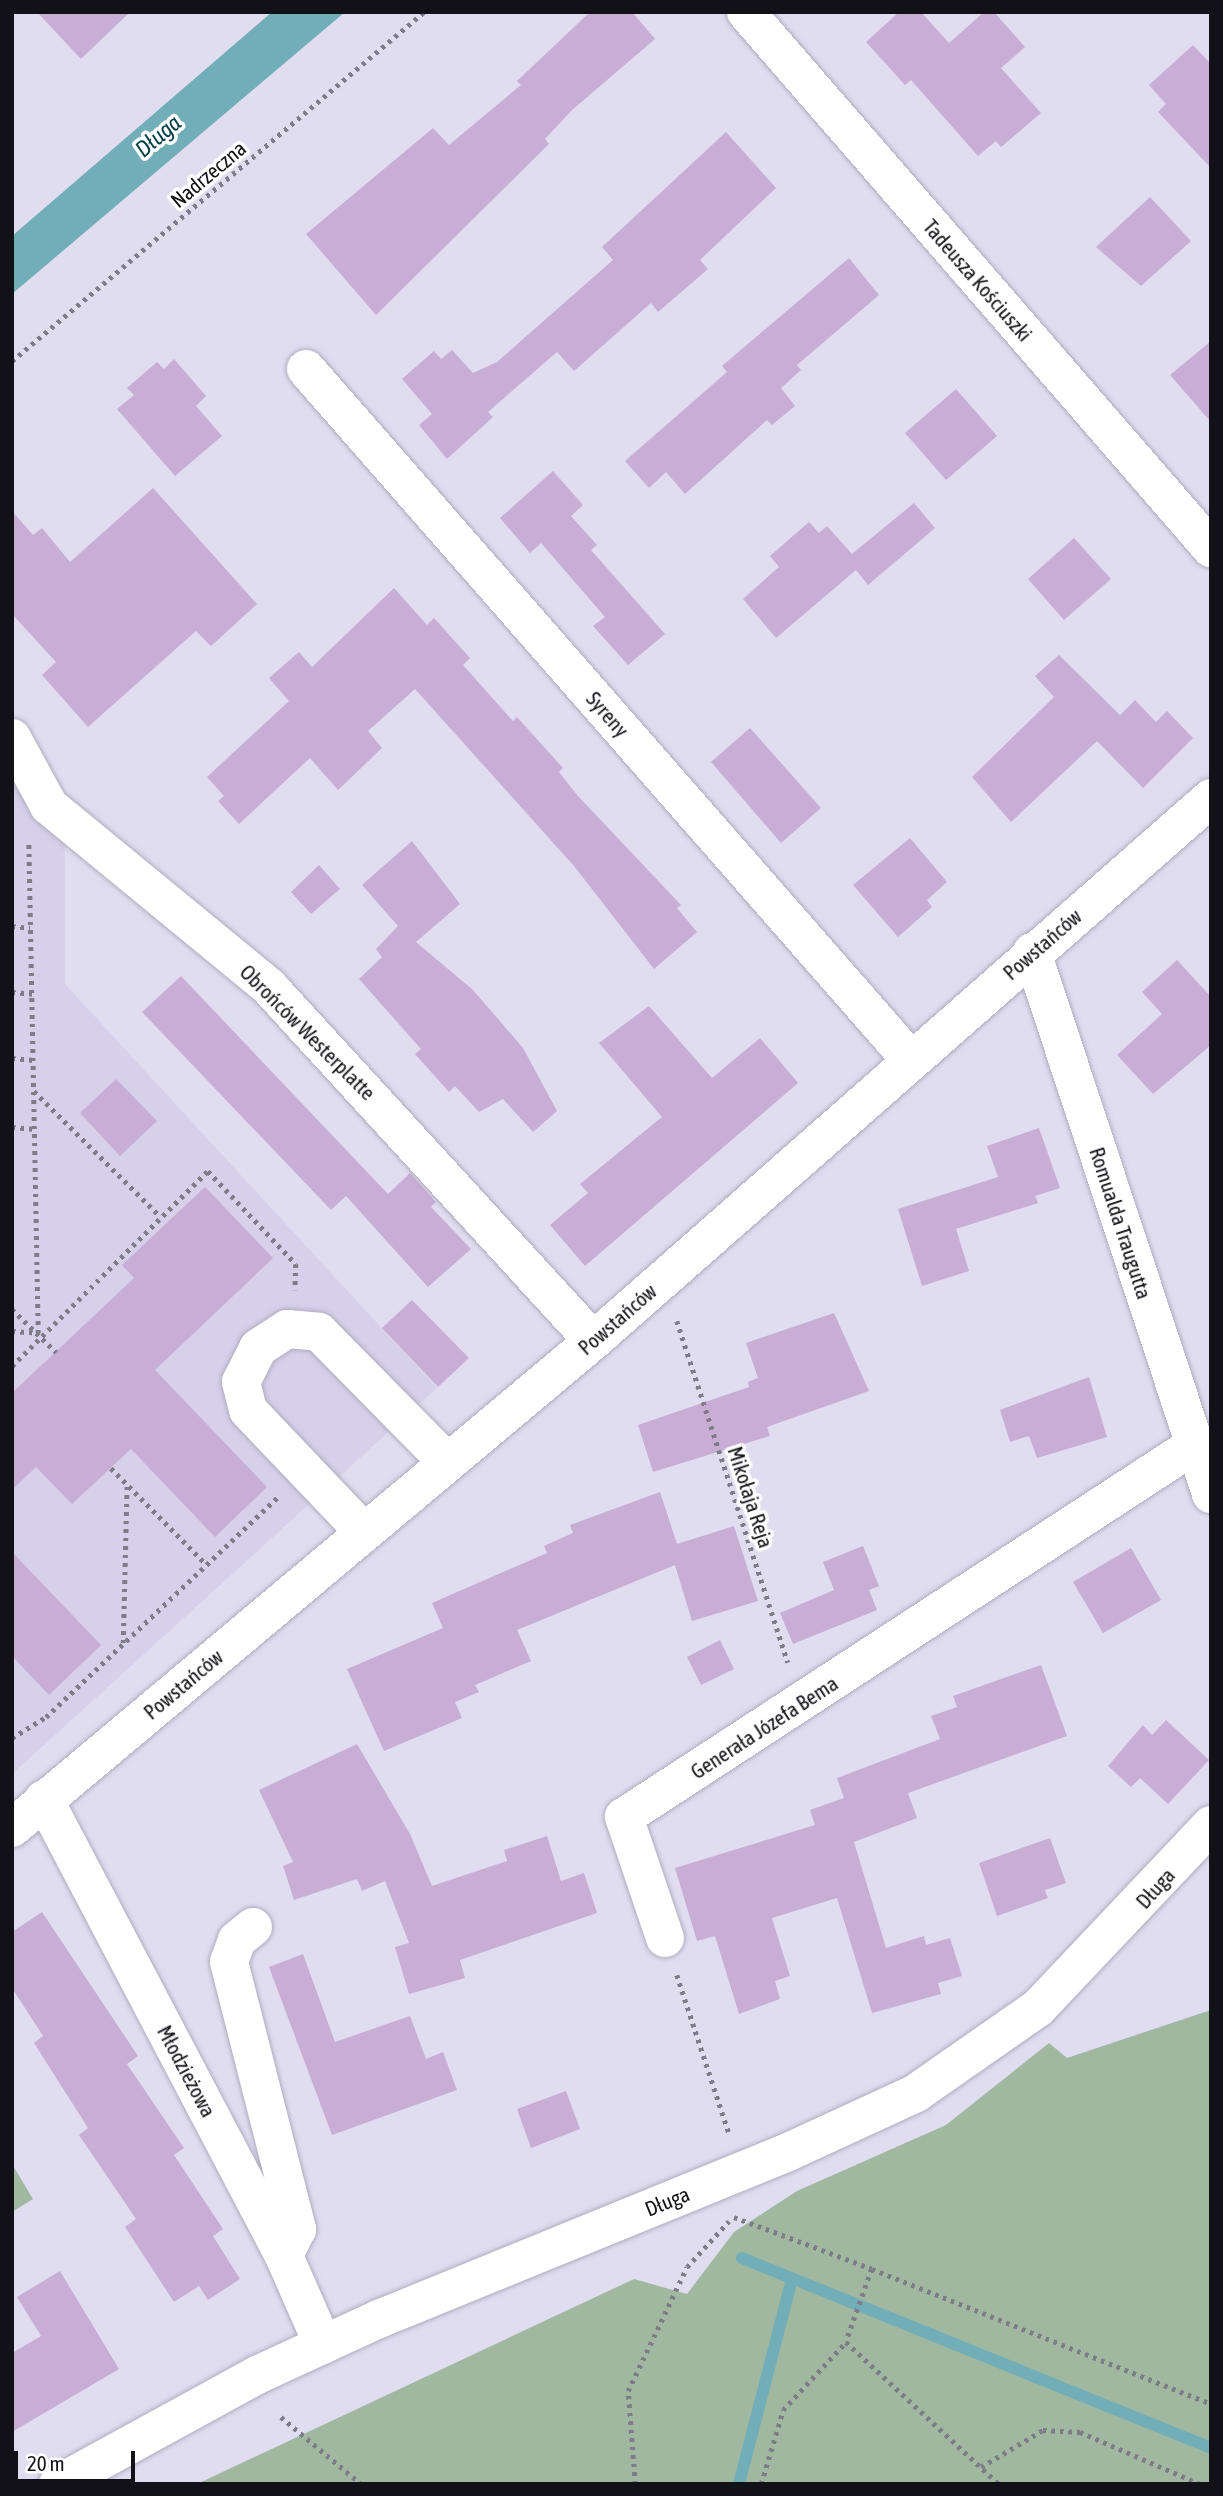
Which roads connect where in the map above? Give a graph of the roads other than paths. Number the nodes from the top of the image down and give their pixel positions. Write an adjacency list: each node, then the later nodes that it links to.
1 (746, 12): 3 (street, Tadeusza Kościuszki)
2 (306, 369): 7 (street, Syreny)
3 (1211, 548)
4 (12, 738): 8 (street, Obrońców Westerplatte)
5 (1211, 798): 6 (street, Powstańców)
6 (1032, 952): 7 (street, Powstańców); 9 (street, Romualda Traugutta)
7 (910, 1059): 8 (street, Powstańców)
8 (593, 1341): 10 (street, Powstańców)
9 (1193, 1446): 11 (street, Romualda Traugutta); 17 (street, Generała Józefa Bema)
10 (447, 1462): 12 (street, Powstańców); 12 (street)
11 (1211, 1494)
12 (364, 1532): 13 (street, Powstańców)
13 (44, 1799): 15 (street, Powstańców); 18 (street, Młodzieżowa)
14 (1211, 1825): 19 (street, Długa)
15 (12, 1828)
16 (253, 1927): 18 (street)
17 (665, 1938)
18 (284, 2256): 19 (street, Młodzieżowa)
19 (323, 2345): 20 (street, Długa)
20 (58, 2484)

